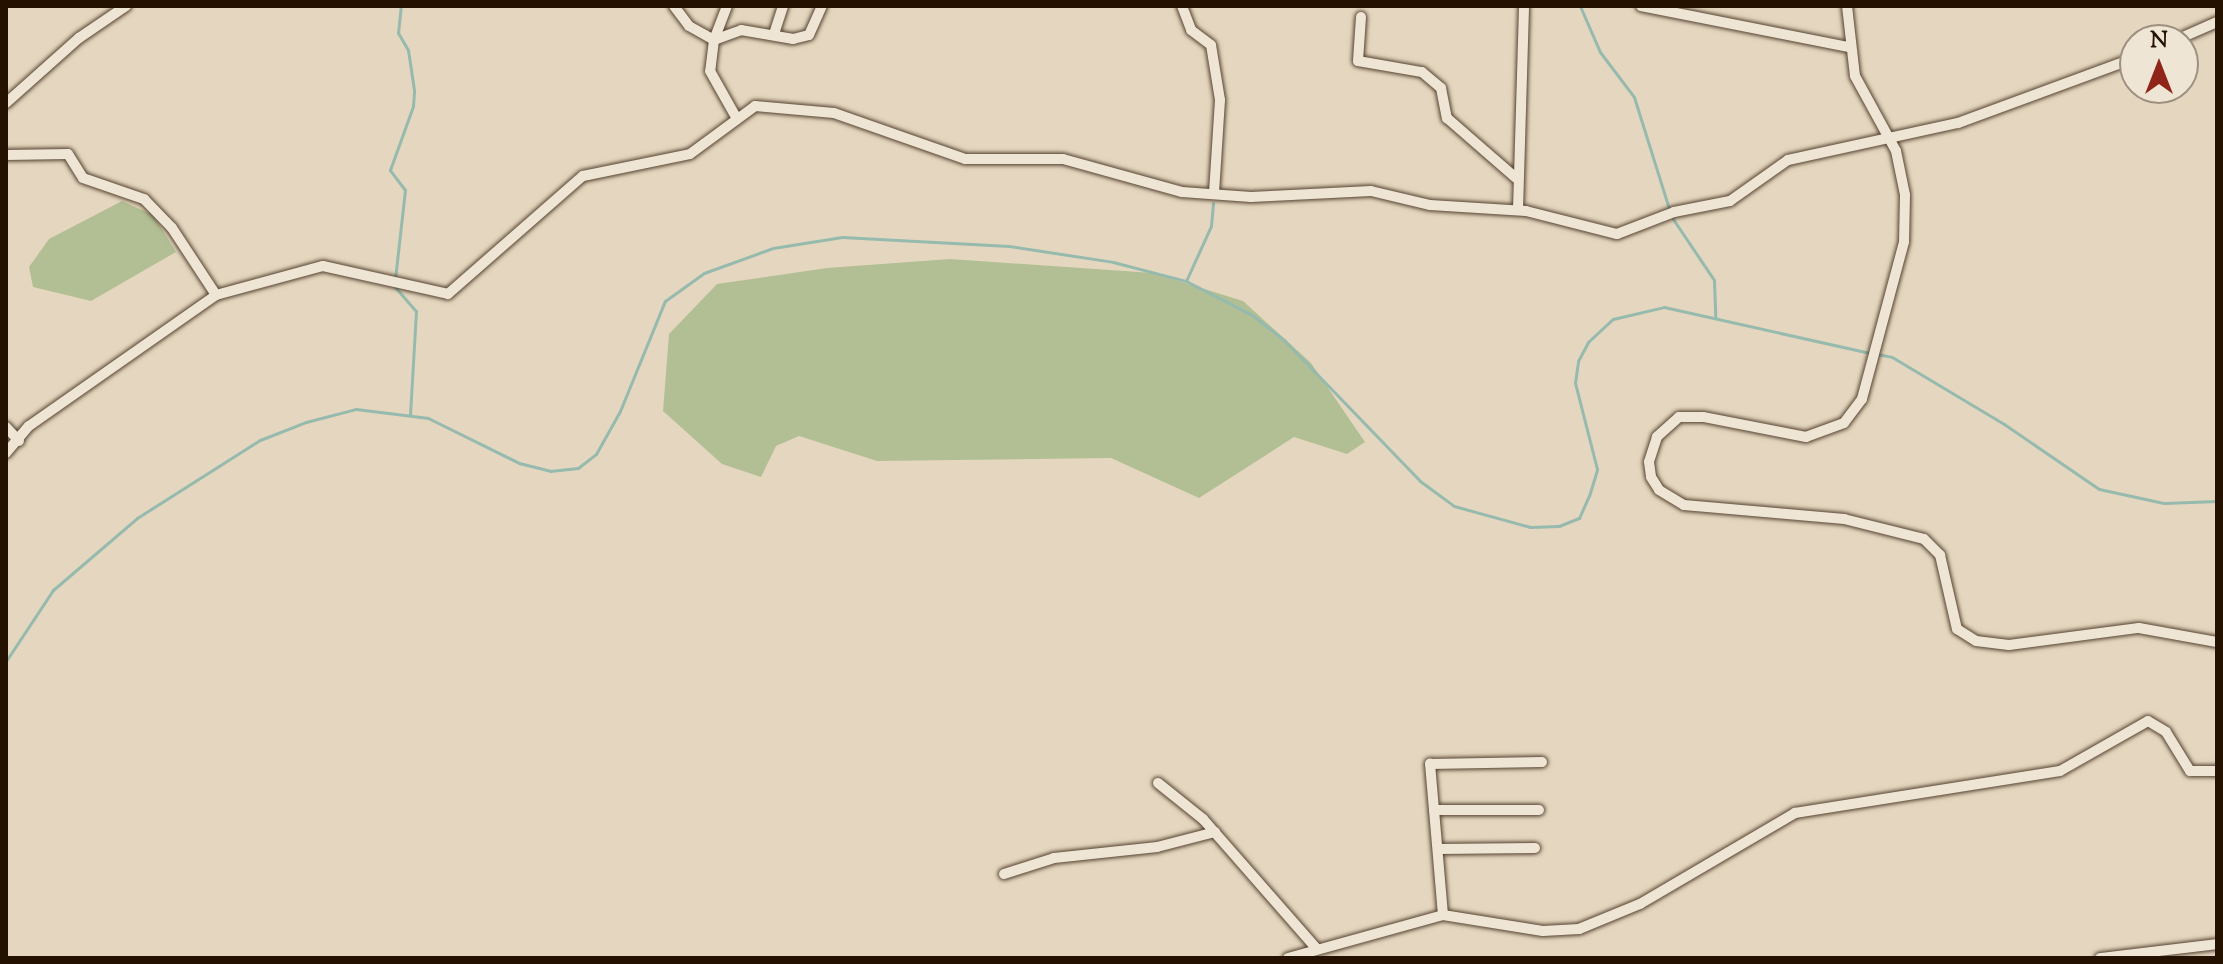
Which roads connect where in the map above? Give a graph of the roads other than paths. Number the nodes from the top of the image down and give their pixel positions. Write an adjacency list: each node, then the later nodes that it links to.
1 (126, 6): 15 (street)
2 (674, 6): 12 (street)
3 (727, 6): 12 (street)
4 (783, 6): 11 (street)
5 (822, 6): 11 (street)
6 (1182, 6): 20 (street)
7 (1524, 6): 19 (street)
8 (1641, 6): 13 (street)
9 (1847, 6): 13 (street)
10 (1361, 17): 19 (street)
11 (774, 34): 12 (street)
12 (714, 40): 16 (street)
13 (1849, 47): 17 (street)
14 (2119, 64): 17 (street)
15 (6, 103)
16 (737, 119): 20 (street); 22 (street)
17 (1891, 140): 21 (street); 26 (street)
18 (6, 155): 22 (street)
19 (1516, 178): 21 (street)
20 (1214, 194): 21 (street)
21 (1518, 210)
22 (216, 295): 24 (street)
23 (6, 427): 24 (street)
24 (19, 441): 25 (street)
25 (6, 453)
26 (2217, 642)
27 (1542, 762): 30 (street)
28 (2217, 771): 36 (street)
29 (1158, 783): 32 (street)
30 (1434, 810): 31 (street); 34 (street)
31 (1539, 810)
32 (1215, 832): 35 (street); 38 (street)
33 (1535, 848): 34 (street)
34 (1438, 849): 36 (street)
35 (1004, 874)
36 (1443, 915): 38 (street)
37 (2217, 944): 40 (street)
38 (1317, 949): 39 (street)
39 (1288, 958)
40 (2100, 958)

